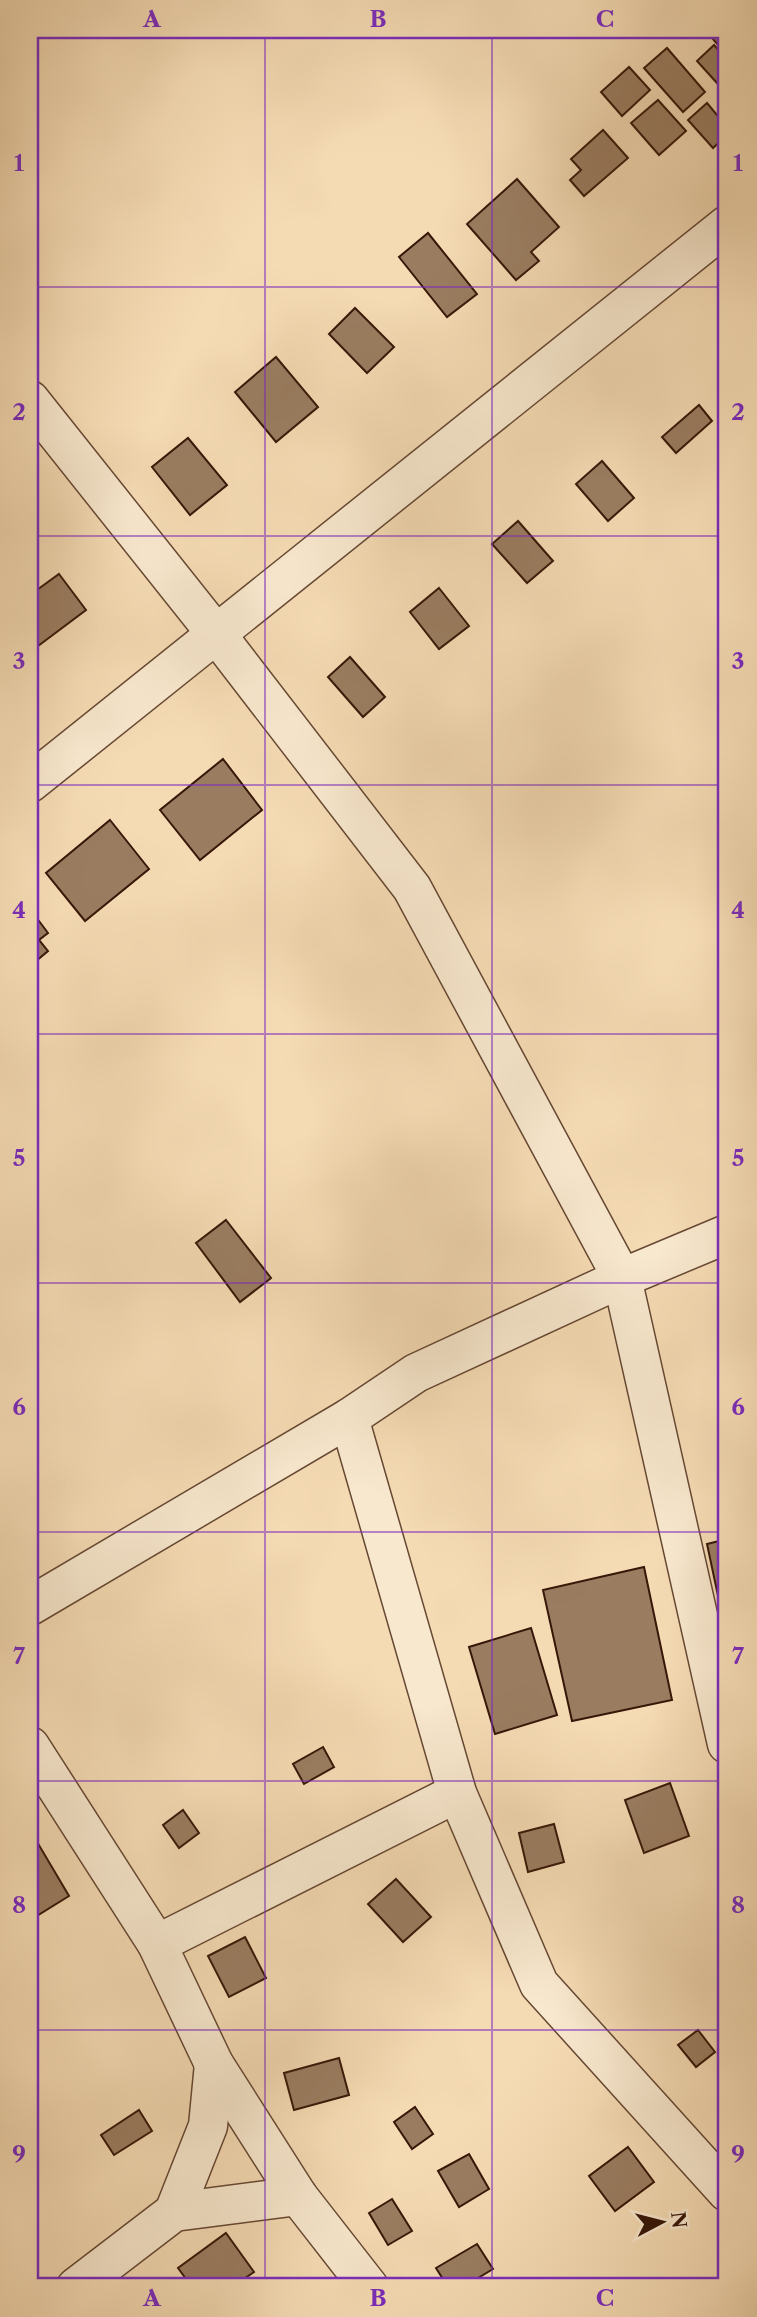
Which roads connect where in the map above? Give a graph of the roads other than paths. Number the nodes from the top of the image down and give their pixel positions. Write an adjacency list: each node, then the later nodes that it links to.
1 (727, 225): 3 (street)
2 (30, 400): 3 (street)
3 (217, 635): 4 (street); 6 (street)
4 (30, 783)
5 (727, 1234): 6 (street)
6 (622, 1278): 7 (street); 9 (street)
7 (349, 1418): 8 (street); 11 (street)
8 (30, 1606)
9 (727, 1744)
10 (30, 1746): 12 (street)
11 (457, 1793): 12 (street); 14 (street)
12 (157, 1944): 13 (street)
13 (214, 2064): 15 (street); 16 (street)
14 (727, 2192)
15 (298, 2196): 16 (street); 18 (street)
16 (174, 2212): 17 (street)
17 (76, 2287)
18 (369, 2287)

